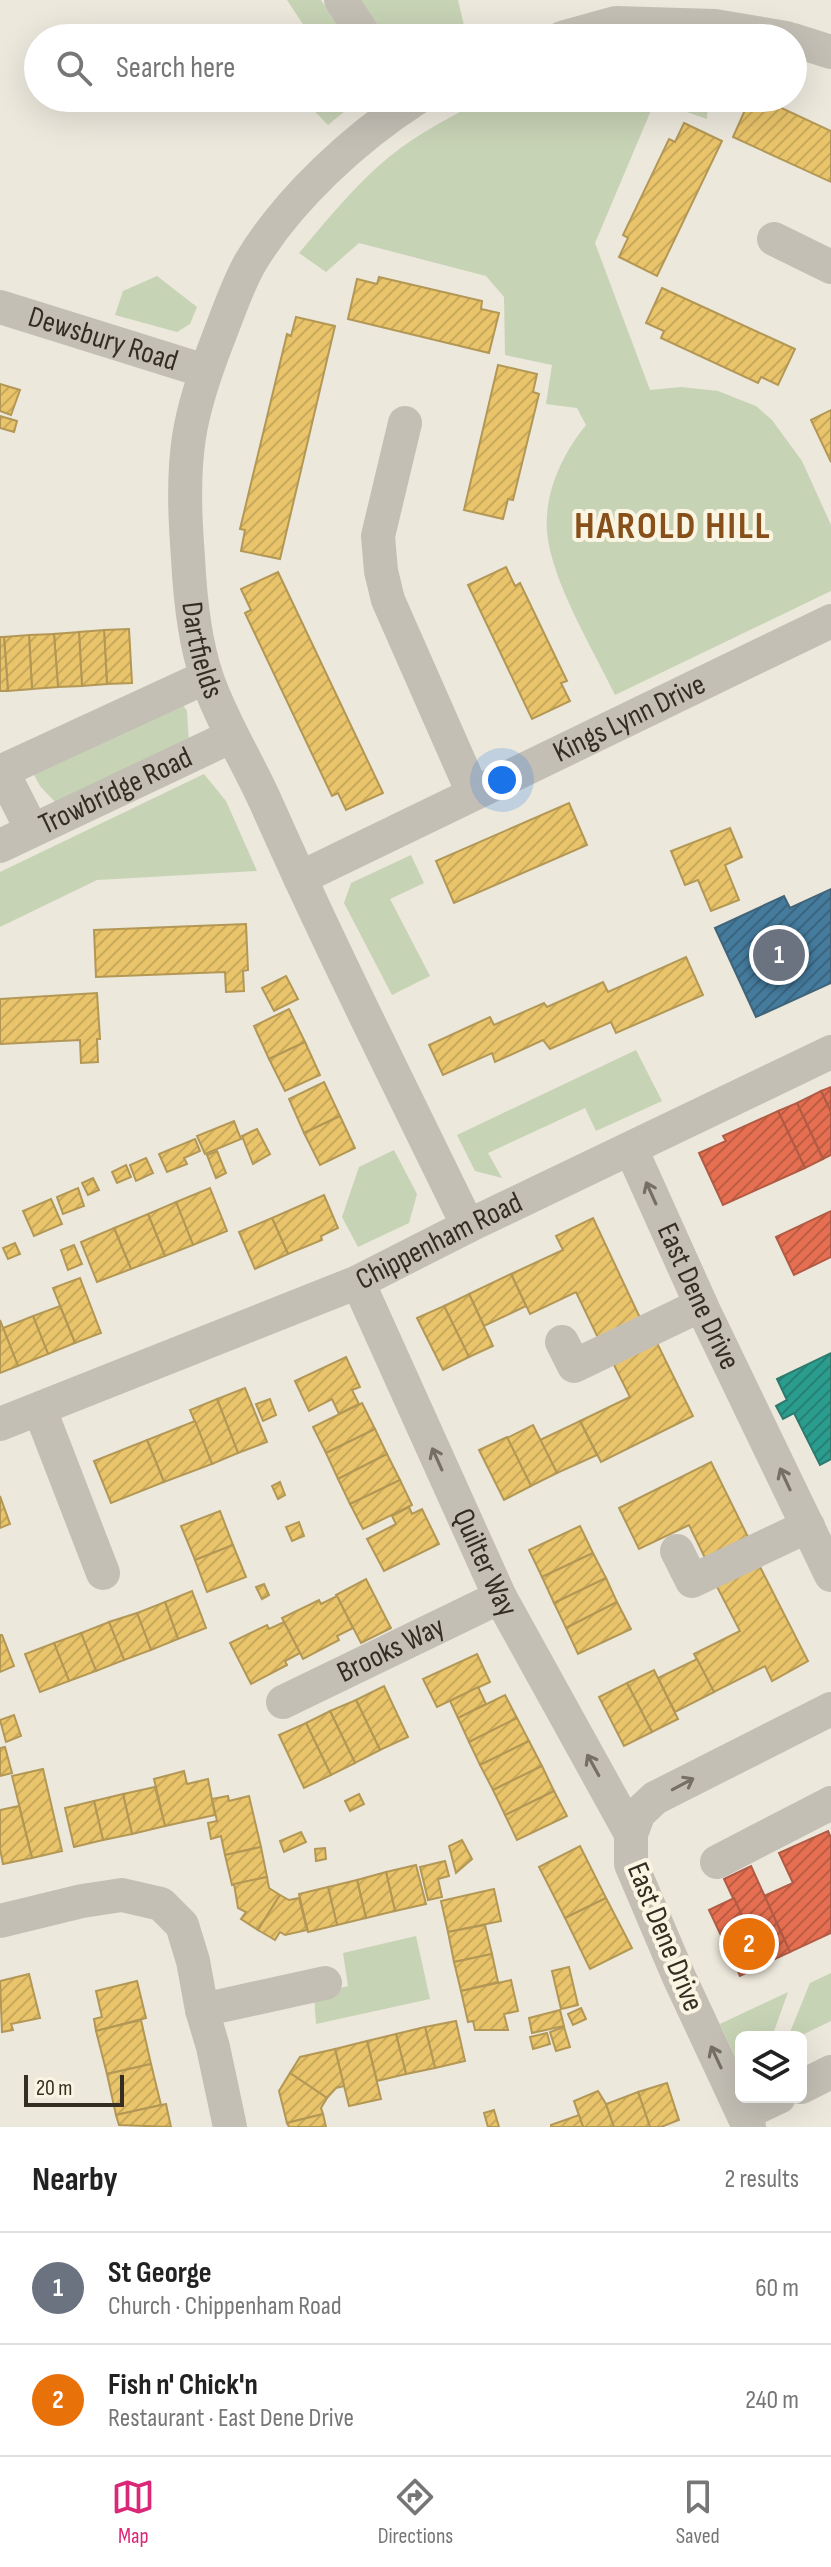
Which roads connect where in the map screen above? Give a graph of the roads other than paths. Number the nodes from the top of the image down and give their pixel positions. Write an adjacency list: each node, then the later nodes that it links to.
1 (341, 0): 2 (street)
2 (357, 24)
3 (612, 24): 4 (street)
4 (649, 24)
5 (807, 44): 6 (street)
6 (831, 52)
7 (396, 112): 11 (street, Dartfields)
8 (774, 239): 9 (street)
9 (831, 267)
10 (0, 307): 11 (street, Dewsbury Road)
11 (205, 371): 14 (street, Dartfields)
12 (405, 423): 17 (street)
13 (831, 621): 17 (street, Kings Lynn Drive)
14 (206, 677): 15 (street, Dartfields); 16 (street)
15 (232, 736): 18 (street, Trowbridge Road); 20 (street, Dartfields)
16 (1, 772): 18 (street)
17 (473, 793): 20 (street, Kings Lynn Drive)
18 (32, 830): 19 (street, Trowbridge Road)
19 (0, 846)
20 (300, 878): 23 (street, Dartfields)
21 (831, 1052): 22 (street, Chippenham Road)
22 (631, 1149): 23 (street, Chippenham Road); 25 (street, East Dene Drive, one-way to 22)
23 (468, 1226): 24 (street, Chippenham Road)
24 (358, 1282): 27 (street, Chippenham Road); 33 (street, Quilter Way, one-way to 24)
25 (701, 1305): 26 (street); 29 (street, East Dene Drive, one-way to 25)
26 (562, 1342)
27 (40, 1410): 28 (street, Chippenham Road); 31 (street)
28 (0, 1424)
29 (808, 1526): 30 (street); 32 (street, East Dene Drive)
30 (677, 1551)
31 (103, 1573)
32 (831, 1575)
33 (500, 1597): 34 (street, Brooks Way); 37 (street, Quilter Way, one-way to 33)
34 (283, 1702)
35 (831, 1709): 37 (street, East Dene Drive, one-way to 35)
36 (831, 1803): 38 (street)
37 (631, 1834): 45 (street, East Dene Drive, one-way to 37)
38 (717, 1862)
39 (0, 1921): 41 (street)
40 (325, 1983): 41 (street)
41 (202, 2010): 46 (street)
42 (831, 2072): 43 (street)
43 (807, 2084)
44 (771, 2103): 45 (street)
45 (746, 2121)
46 (230, 2127)

